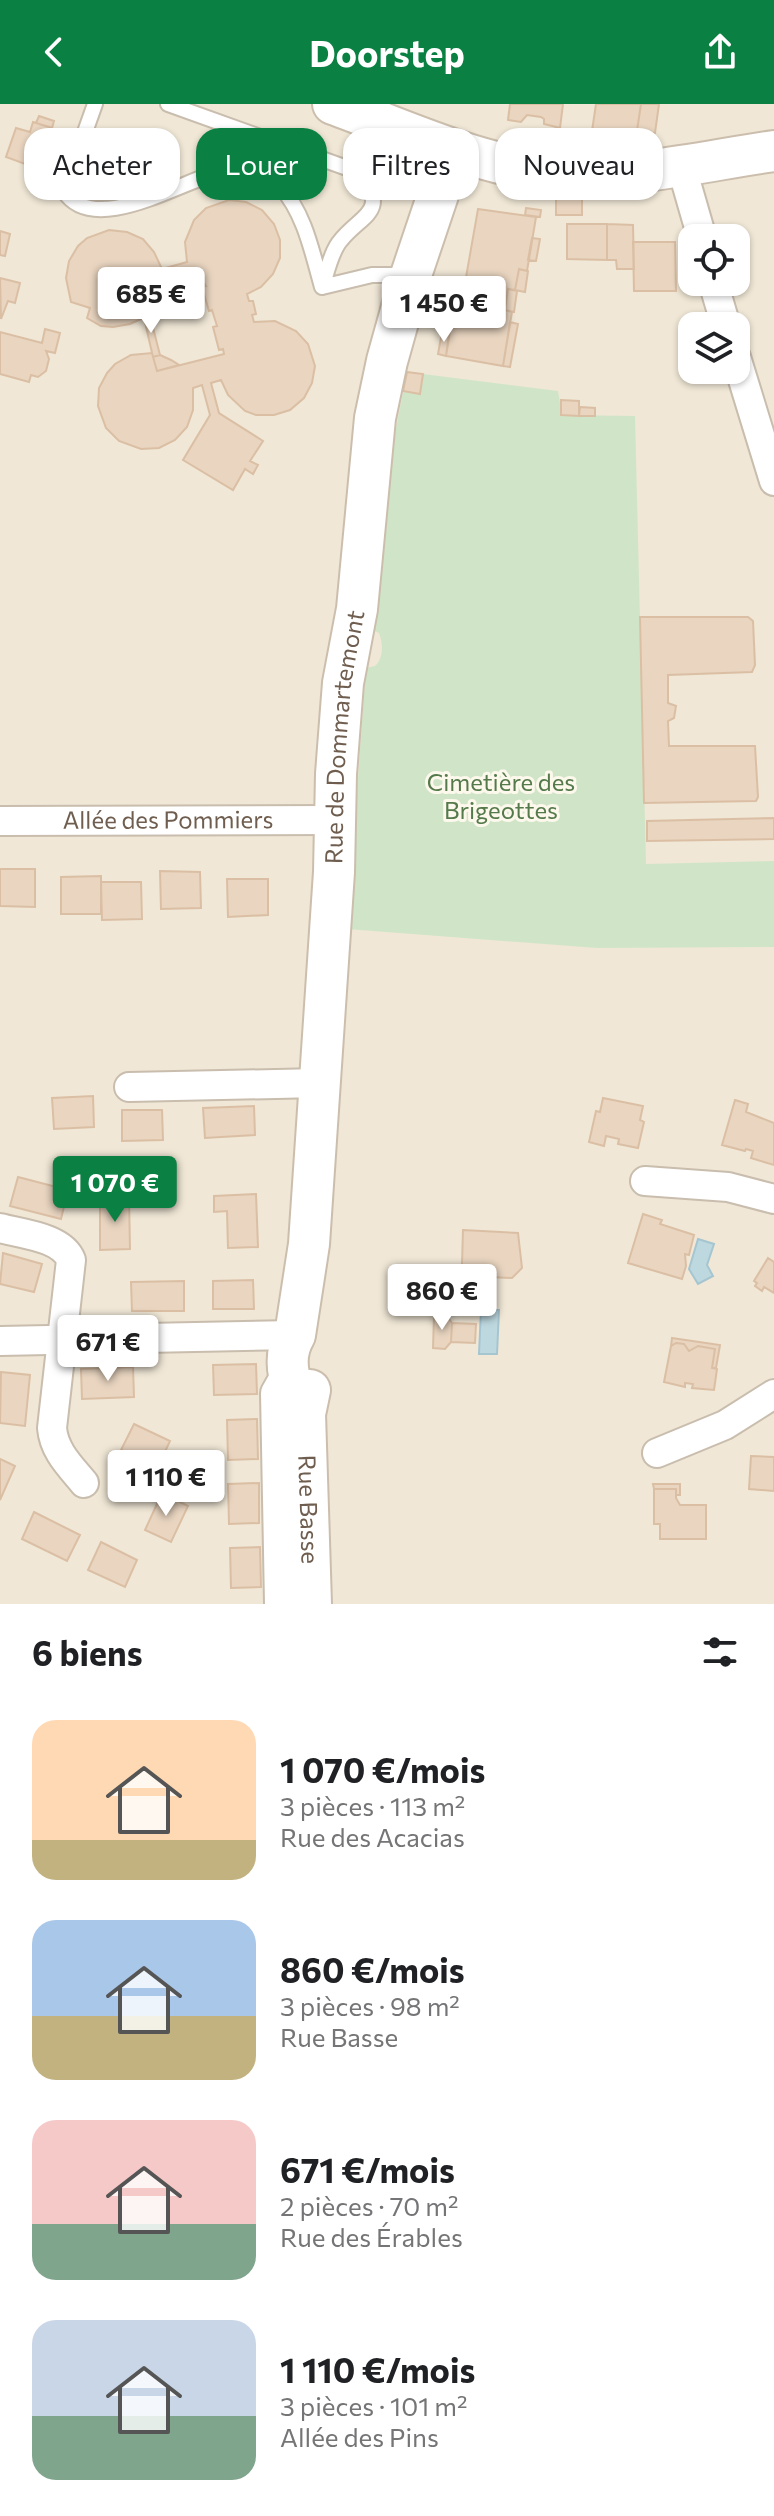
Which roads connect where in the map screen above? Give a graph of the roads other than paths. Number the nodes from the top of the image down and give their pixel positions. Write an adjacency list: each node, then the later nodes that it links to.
1 (95, 104): 11 (lane)
2 (168, 104): 11 (lane)
3 (352, 107): 4 (street)
4 (401, 128)
5 (774, 151): 7 (street)
6 (479, 157): 7 (street)
7 (681, 165): 9 (street)
8 (436, 200): 10 (street, Rue de Dommartemont)
9 (698, 224)
10 (411, 275): 11 (lane); 14 (street, Rue de Dommartemont)
11 (322, 287)
12 (744, 384): 13 (street)
13 (774, 481)
14 (336, 820): 15 (street, Allée des Pommiers); 16 (street, Rue de Dommartemont)
15 (0, 821)
16 (320, 1083): 17 (street); 23 (street, Rue de Dommartemont)
17 (129, 1087)
18 (645, 1181): 19 (street)
19 (774, 1199)
20 (0, 1228): 21 (street)
21 (61, 1340): 22 (street); 23 (street); 26 (street)
22 (0, 1341)
23 (292, 1352): 27 (street); 28 (street, Rue Basse)
24 (774, 1394): 25 (street)
25 (657, 1453)
26 (84, 1483)
27 (279, 1604)
28 (311, 1604)

